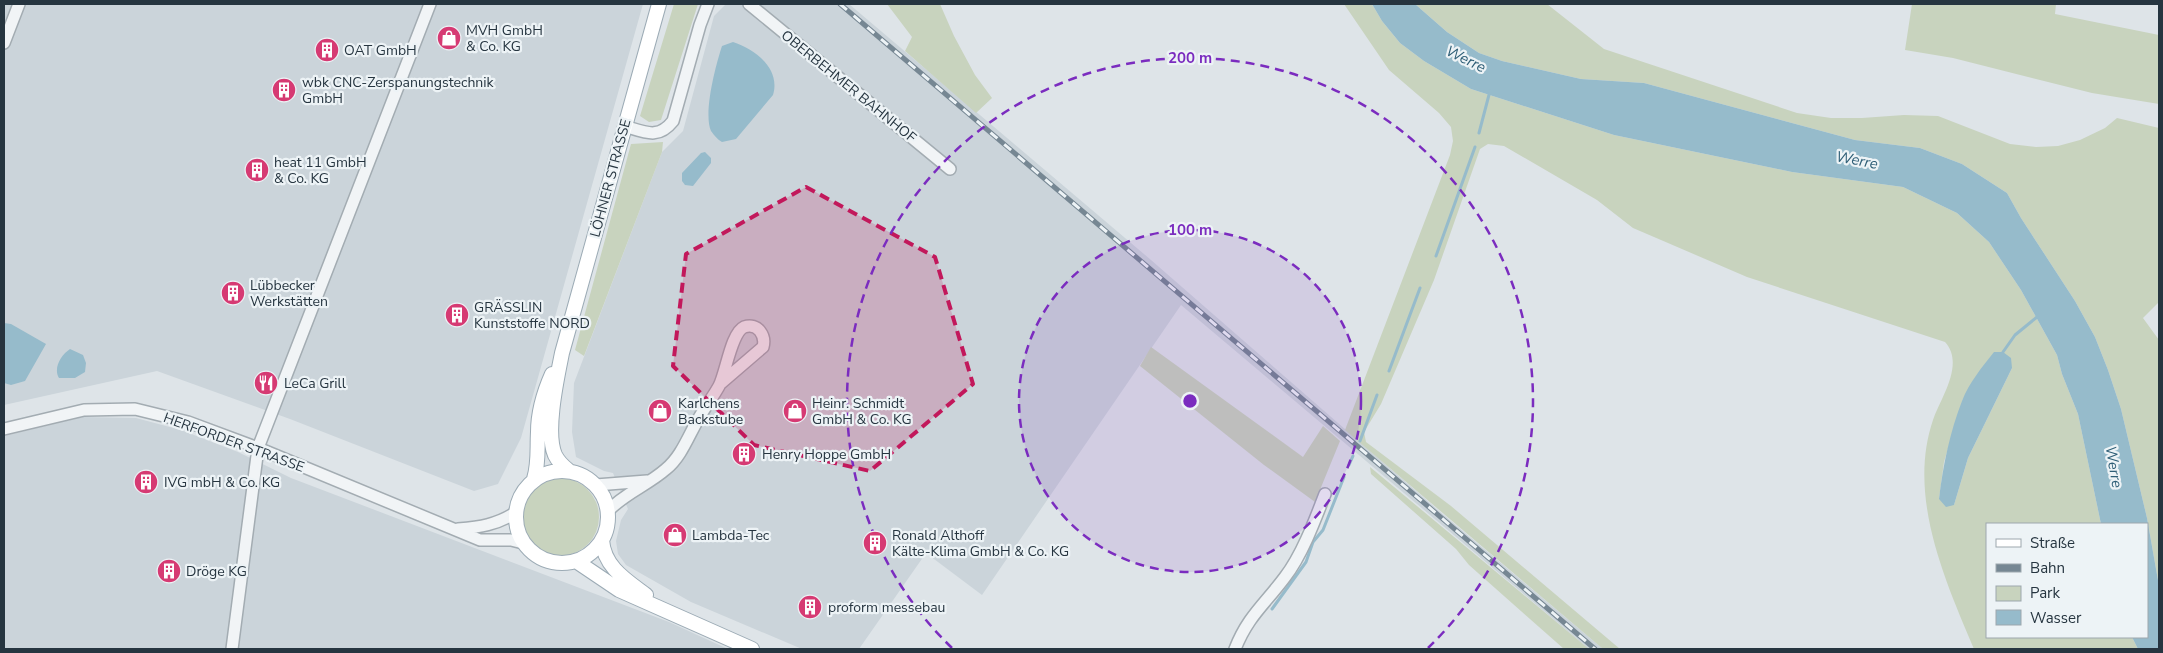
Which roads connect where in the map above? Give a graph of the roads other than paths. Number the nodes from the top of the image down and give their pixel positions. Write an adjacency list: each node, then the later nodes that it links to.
1 (19, 4): 6 (street)
2 (430, 4): 12 (street)
3 (659, 4): 7 (main road, LÖHNER STRASSE)
4 (708, 4): 7 (street)
5 (749, 4): 8 (street, OBERBEHMER BAHNHOF)
6 (4, 43)
7 (624, 126): 9 (main road, LÖHNER STRASSE)
8 (950, 169)
9 (562, 352): 13 (main road, LÖHNER STRASSE); 14 (main road, LÖHNER STRASSE)
10 (720, 384): 10 (street); 15 (street)
11 (4, 429): 12 (street, HERFORDER STRASSE)
12 (258, 448): 20 (street, HERFORDER STRASSE); 25 (street)
13 (568, 470): 14 (main road); 16 (main road)
14 (534, 479): 19 (main road)
15 (648, 481): 16 (street); 18 (street)
16 (596, 485): 18 (main road)
17 (1325, 494): 27 (street)
18 (608, 511): 21 (main road)
19 (515, 513): 20 (street, HERFORDER STRASSE); 22 (main road)
20 (456, 529): 22 (street, HERFORDER STRASSE)
21 (602, 540): 23 (main road); 24 (main road)
22 (523, 543): 23 (main road)
23 (576, 561): 24 (main road)
24 (662, 608): 26 (main road)
25 (232, 649)
26 (752, 649)
27 (1235, 649)

